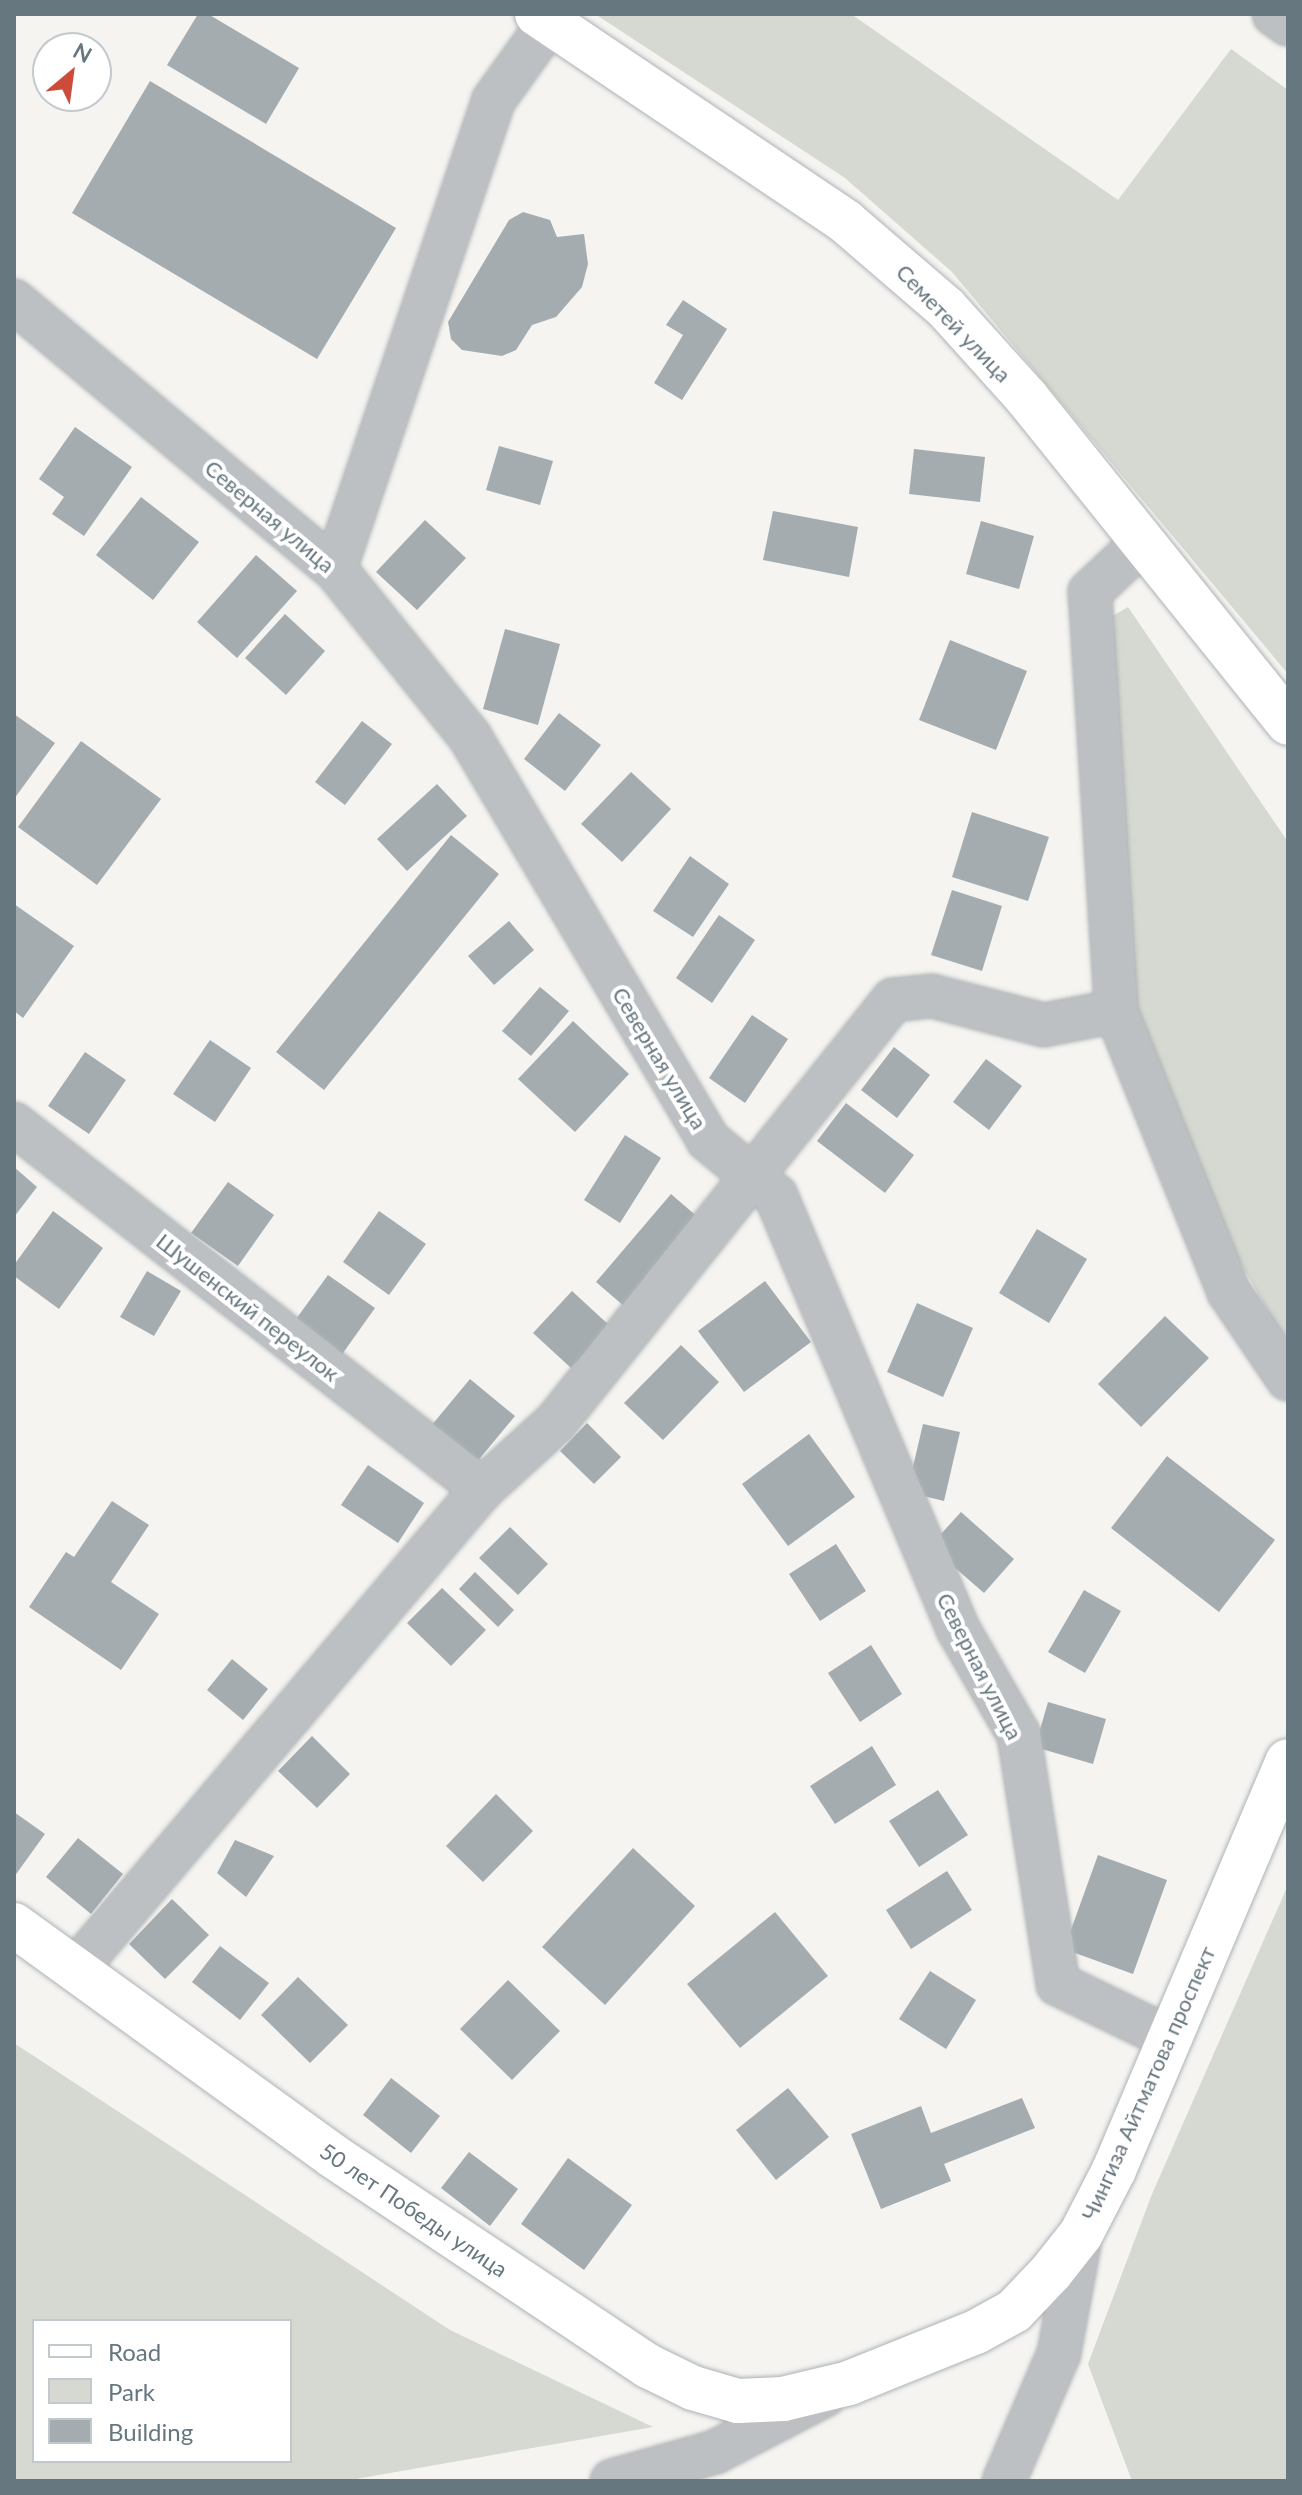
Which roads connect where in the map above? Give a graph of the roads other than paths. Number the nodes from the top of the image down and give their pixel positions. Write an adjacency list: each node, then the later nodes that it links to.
1 (1274, 14): 3 (street)
2 (543, 18): 5 (main road, Семетей улица); 6 (street)
3 (1288, 24)
4 (14, 301): 6 (street, Северная улица)
5 (1143, 542): 7 (main road, Семетей улица); 8 (street)
6 (335, 569): 10 (street, Северная улица)
7 (1288, 723)
8 (1116, 1011): 10 (street); 11 (street)
9 (14, 1124): 12 (street, Шушенский переулок)
10 (750, 1174): 12 (street); 16 (street, Северная улица)
11 (1288, 1379)
12 (482, 1489): 15 (street)
13 (1288, 1761): 16 (main road, Чингиза Айтматова проспект)
14 (14, 1925): 15 (main road, 50 лет Победы улица)
15 (75, 1970): 18 (main road, 50 лет Победы улица)
16 (1169, 2038): 17 (main road, Чингиза Айтматова проспект)
17 (1081, 2234): 18 (main road, Чингиза Айтматова проспект); 20 (street)
18 (849, 2383): 19 (street)
19 (612, 2481)
20 (1004, 2481)

